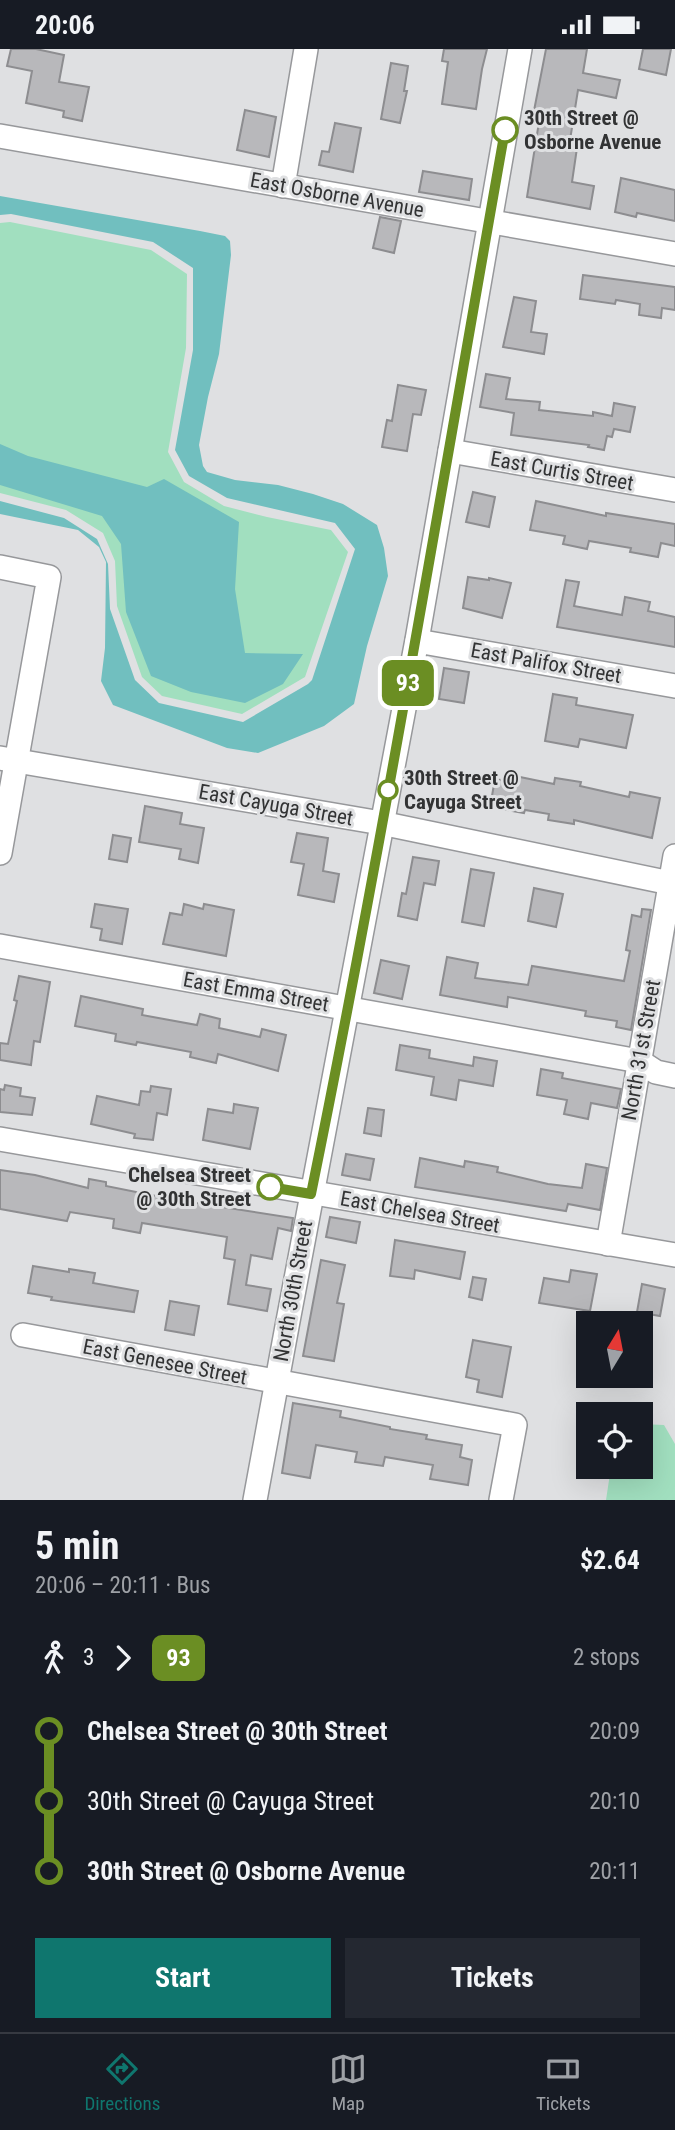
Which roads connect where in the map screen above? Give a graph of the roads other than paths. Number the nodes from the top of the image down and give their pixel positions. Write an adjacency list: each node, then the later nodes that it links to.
1 (306, 49): 4 (street)
2 (520, 49): 5 (street, North 30th Street)
3 (0, 136): 4 (street, East Osborne Avenue)
4 (283, 186): 5 (street, East Osborne Avenue)
5 (489, 222): 6 (street, East Osborne Avenue); 7 (street, North 30th Street)
6 (675, 254)
7 (450, 451): 8 (street, East Curtis Street); 10 (street, North 30th Street)
8 (675, 489)
9 (0, 567): 12 (street)
10 (416, 641): 11 (street, East Palifox Street); 13 (street, North 30th Street)
11 (675, 686)
12 (8, 759): 13 (street, East Cayuga Street); 14 (street)
13 (381, 823): 16 (street, East Cayuga Street); 18 (street, North 30th Street)
14 (0, 853)
15 (675, 856): 16 (street, North 31st Street)
16 (672, 884): 19 (street, North 31st Street)
17 (0, 946): 18 (street, East Emma Street)
18 (348, 1009): 19 (street, East Emma Street); 22 (street, North 30th Street)
19 (639, 1061): 20 (street, East Emma Street); 23 (street, North 31st Street)
20 (675, 1076)
21 (0, 1139): 22 (street, East Chelsea Street)
22 (311, 1194): 23 (street, East Chelsea Street); 26 (street, North 30th Street)
23 (608, 1244): 24 (street, East Chelsea Street)
24 (675, 1255)
25 (23, 1335): 26 (street, East Genesee Street)
26 (276, 1383): 27 (street, North 30th Street); 28 (street, East Genesee Street)
27 (256, 1500)
28 (501, 1500)

